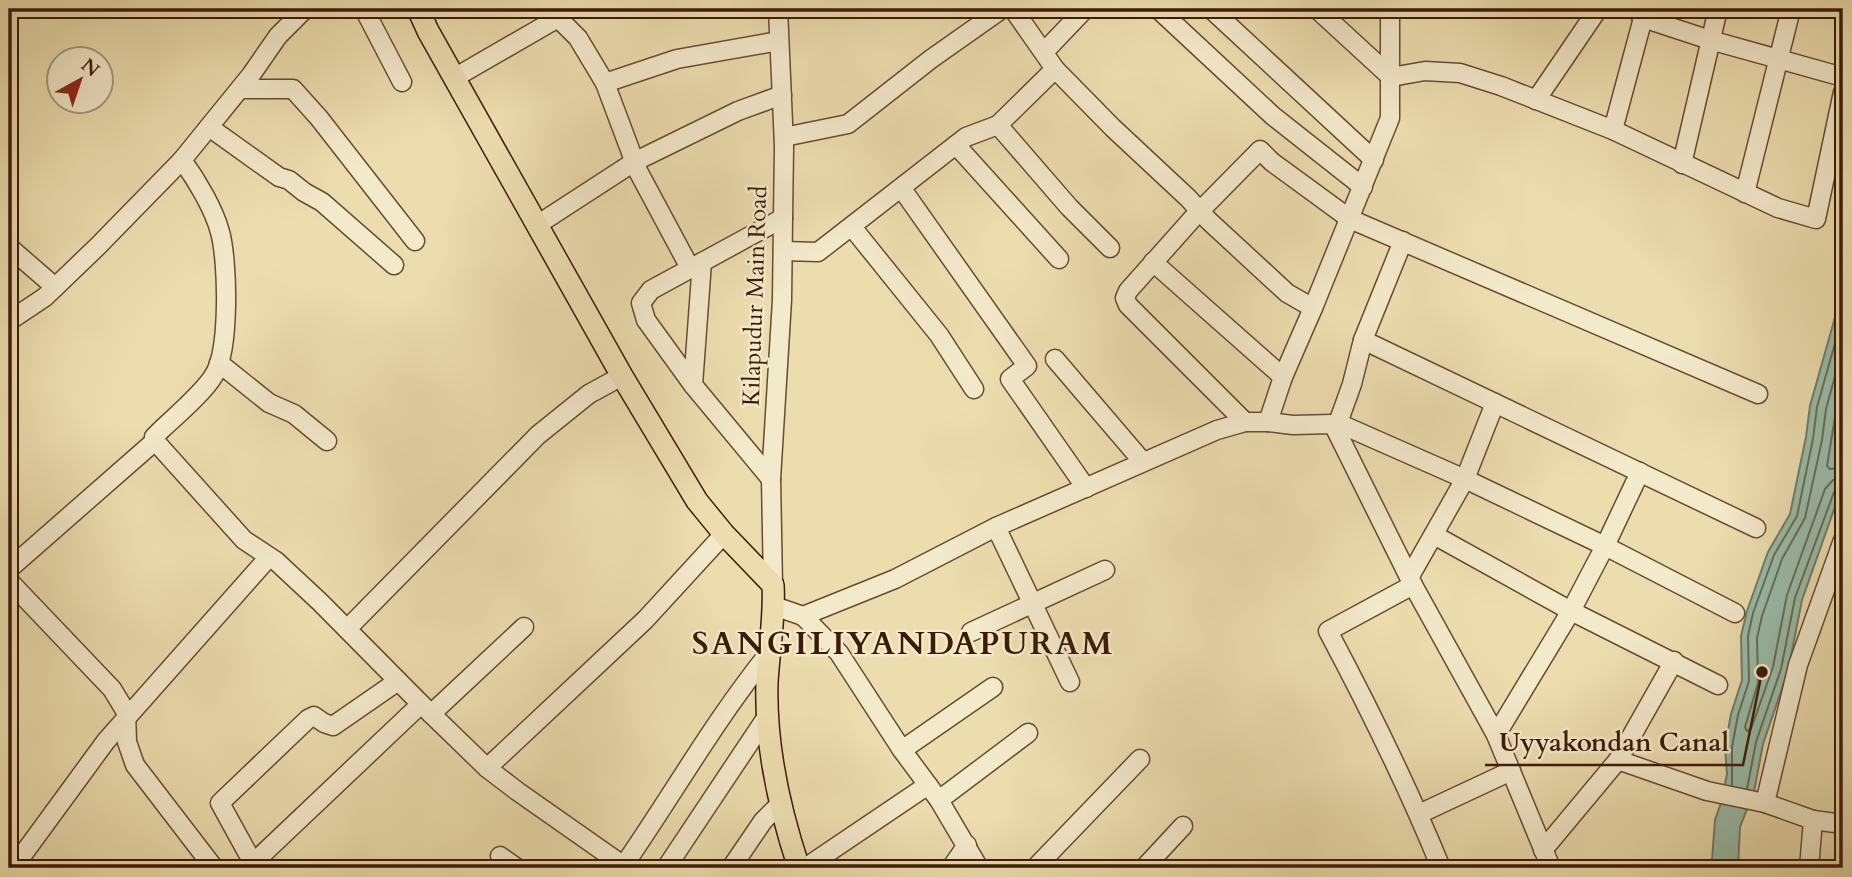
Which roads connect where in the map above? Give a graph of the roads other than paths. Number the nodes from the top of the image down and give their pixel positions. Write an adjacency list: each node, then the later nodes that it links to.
1 (364, 9): 24 (street)
2 (418, 9): 23 (main road)
3 (779, 9): 17 (street, Kilapudur Main Road)
4 (1002, 9): 33 (street)
5 (1013, 9): 18 (street)
6 (1085, 9): 18 (street)
7 (1158, 9): 39 (street)
8 (1211, 9): 36 (street)
9 (1317, 9): 21 (street)
10 (1390, 9): 21 (street)
11 (1598, 9): 29 (street)
12 (1718, 9): 16 (street)
13 (1791, 9): 19 (street)
14 (301, 10): 26 (street)
15 (1639, 14): 16 (street); 32 (street)
16 (1710, 40): 19 (street); 38 (street)
17 (779, 41): 25 (street); 28 (street, Kilapudur Main Road)
18 (1045, 52): 20 (street)
19 (1779, 60): 22 (street); 41 (street)
20 (1055, 69): 30 (street); 42 (street)
21 (1391, 77): 29 (street); 36 (street)
22 (1843, 77)
23 (454, 78): 25 (street); 45 (main road)
24 (402, 82)
25 (605, 83): 37 (street)
26 (240, 89): 31 (street); 47 (street)
27 (1843, 92): 41 (street)
28 (782, 95): 33 (street, Kilapudur Main Road); 37 (street)
29 (1536, 100): 32 (street)
30 (998, 125): 34 (street); 50 (street)
31 (209, 127): 35 (street); 54 (street)
32 (1613, 130): 38 (street)
33 (783, 137): 43 (street, Kilapudur Main Road)
34 (956, 145): 40 (street); 52 (street)
35 (183, 160): 56 (street); 61 (street)
36 (1374, 160): 39 (street)
37 (635, 162): 45 (street); 55 (street)
38 (1682, 164): 41 (street)
39 (1363, 187): 44 (street)
40 (902, 189): 46 (street); 77 (street)
41 (1745, 193)
42 (1200, 211): 44 (street); 53 (street); 57 (street)
43 (783, 218): 51 (street, Kilapudur Main Road); 55 (street)
44 (1350, 219): 48 (street); 57 (street)
45 (537, 225): 62 (main road)
46 (852, 227): 51 (street); 65 (street)
47 (415, 241)
48 (1403, 241): 59 (street); 66 (street)
49 (9, 247): 56 (street)
50 (1110, 248)
51 (783, 251): 75 (street, Kilapudur Main Road)
52 (1059, 259)
53 (1153, 262): 63 (street); 68 (street)
54 (394, 265)
55 (696, 265): 64 (street); 64 (street)
56 (55, 287): 58 (street)
57 (1313, 308): 63 (street)
58 (9, 321)
59 (1363, 340): 67 (street); 70 (street)
60 (1055, 359): 73 (street)
61 (219, 363): 71 (street); 72 (street)
62 (622, 376): 80 (main road); 95 (street)
63 (1283, 377): 69 (street)
64 (693, 385): 75 (street)
65 (974, 389)
66 (1758, 394)
67 (1495, 403): 74 (street); 76 (street)
68 (1245, 422): 69 (street); 73 (street)
69 (1268, 422): 70 (street)
70 (1336, 424): 76 (street); 88 (street)
71 (155, 441): 84 (street); 85 (street)
72 (327, 441)
73 (1143, 462): 77 (street)
74 (1640, 472): 79 (street); 83 (street)
75 (771, 479): 89 (street, Kilapudur Main Road)
76 (1465, 479): 81 (street); 83 (street)
77 (1086, 488): 78 (street)
78 (996, 527): 90 (street); 93 (street)
79 (1756, 528)
80 (724, 534): 89 (main road); 111 (street)
81 (1434, 535): 88 (street); 91 (street)
82 (1843, 540): 115 (street)
83 (1605, 546): 91 (street); 92 (street)
84 (269, 557): 95 (street); 105 (street)
85 (9, 569)
86 (1105, 570): 90 (street)
87 (9, 581): 105 (street)
88 (1412, 581): 107 (street); 117 (street)
89 (774, 595): 93 (street); 97 (main road)
90 (1033, 604): 96 (street); 100 (street)
91 (1571, 611): 98 (street); 107 (street)
92 (1735, 613)
93 (803, 616): 108 (street)
94 (524, 627): 103 (street)
95 (347, 629): 99 (street)
96 (971, 632)
97 (769, 653): 104 (main road); 125 (street)
98 (1674, 661): 101 (street); 110 (street)
99 (398, 681): 103 (street); 124 (street)
100 (1070, 682)
101 (1718, 685)
102 (993, 687): 108 (street)
103 (426, 709): 111 (street); 124 (street)
104 (768, 715): 116 (main road); 129 (street)
105 (126, 719): 126 (street); 127 (street)
106 (1028, 733): 114 (street)
107 (1496, 735): 112 (street)
108 (902, 750): 113 (street)
109 (1140, 759): 135 (street)
110 (1618, 760): 115 (street); 122 (street)
111 (487, 768): 125 (street)
112 (1511, 771): 117 (street); 122 (street)
113 (928, 786): 114 (street); 132 (street)
114 (939, 800): 121 (street)
115 (1765, 803): 118 (street)
116 (779, 805): 130 (street); 131 (main road)
117 (1419, 814): 137 (street)
118 (1813, 820): 119 (street); 139 (street)
119 (1843, 824)
120 (1183, 826): 136 (street)
121 (967, 845): 133 (street); 134 (street)
122 (1543, 850): 138 (street)
123 (500, 856): 128 (street)
124 (251, 866)
125 (623, 867)
126 (13, 868)
127 (214, 868)
128 (517, 868)
129 (666, 868)
130 (731, 868)
131 (799, 868)
132 (805, 868)
133 (951, 868)
134 (979, 868)
135 (1035, 868)
136 (1144, 868)
137 (1441, 868)
138 (1551, 868)
139 (1809, 868)

